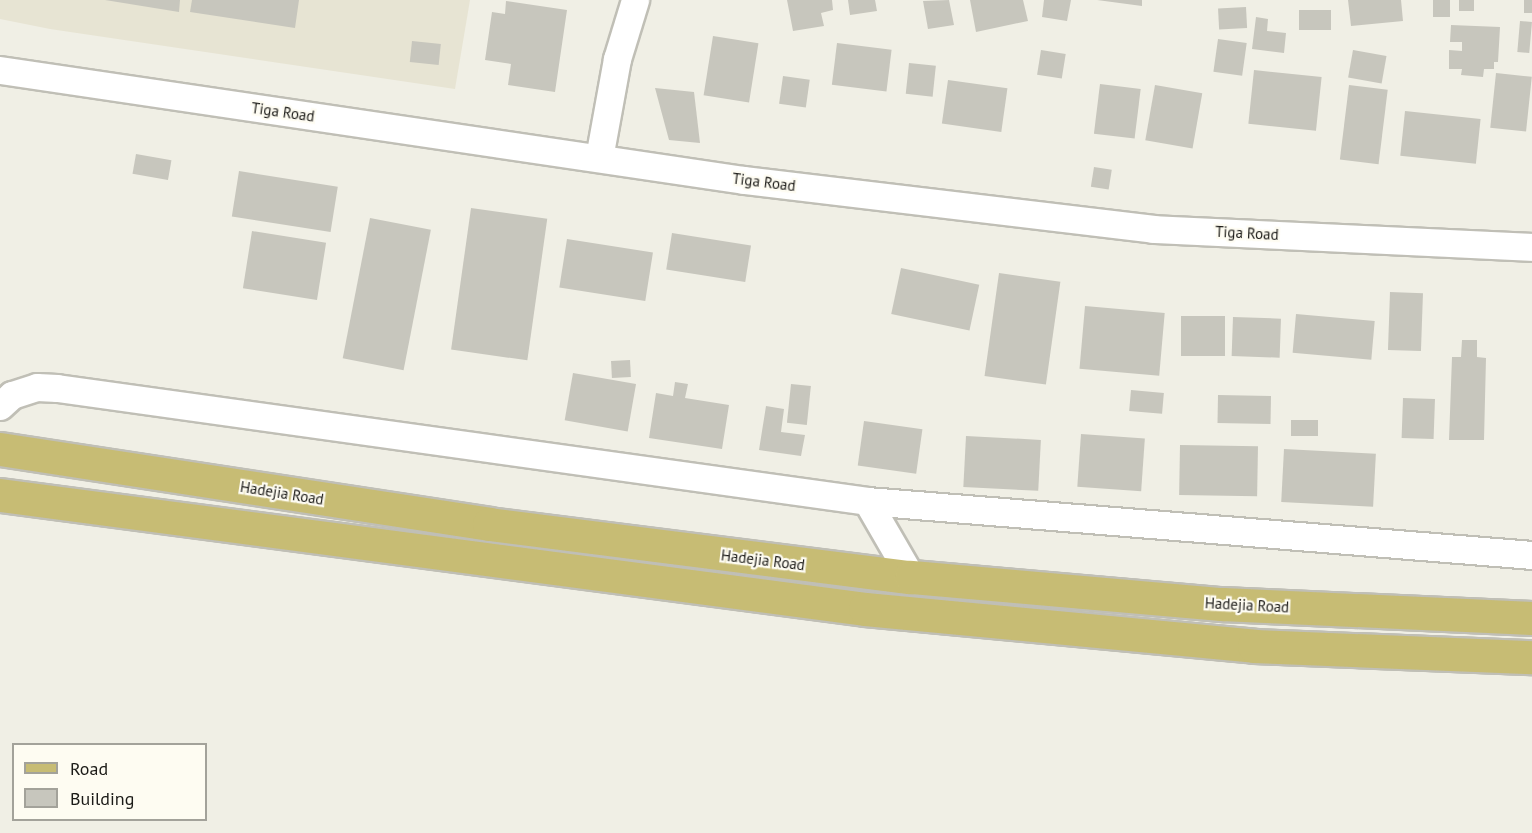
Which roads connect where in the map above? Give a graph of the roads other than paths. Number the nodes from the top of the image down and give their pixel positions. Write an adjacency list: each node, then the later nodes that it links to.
1 (635, 0): 3 (street)
2 (0, 70): 3 (street, Tiga Road)
3 (599, 158): 4 (street, Tiga Road)
4 (1532, 247)
5 (0, 406): 8 (street)
6 (0, 449): 10 (main road, Hadejia Road)
7 (0, 495): 12 (main road)
8 (867, 501): 9 (street); 10 (street)
9 (1532, 555)
10 (911, 577): 11 (main road, Hadejia Road)
11 (1532, 618)
12 (1532, 657)

